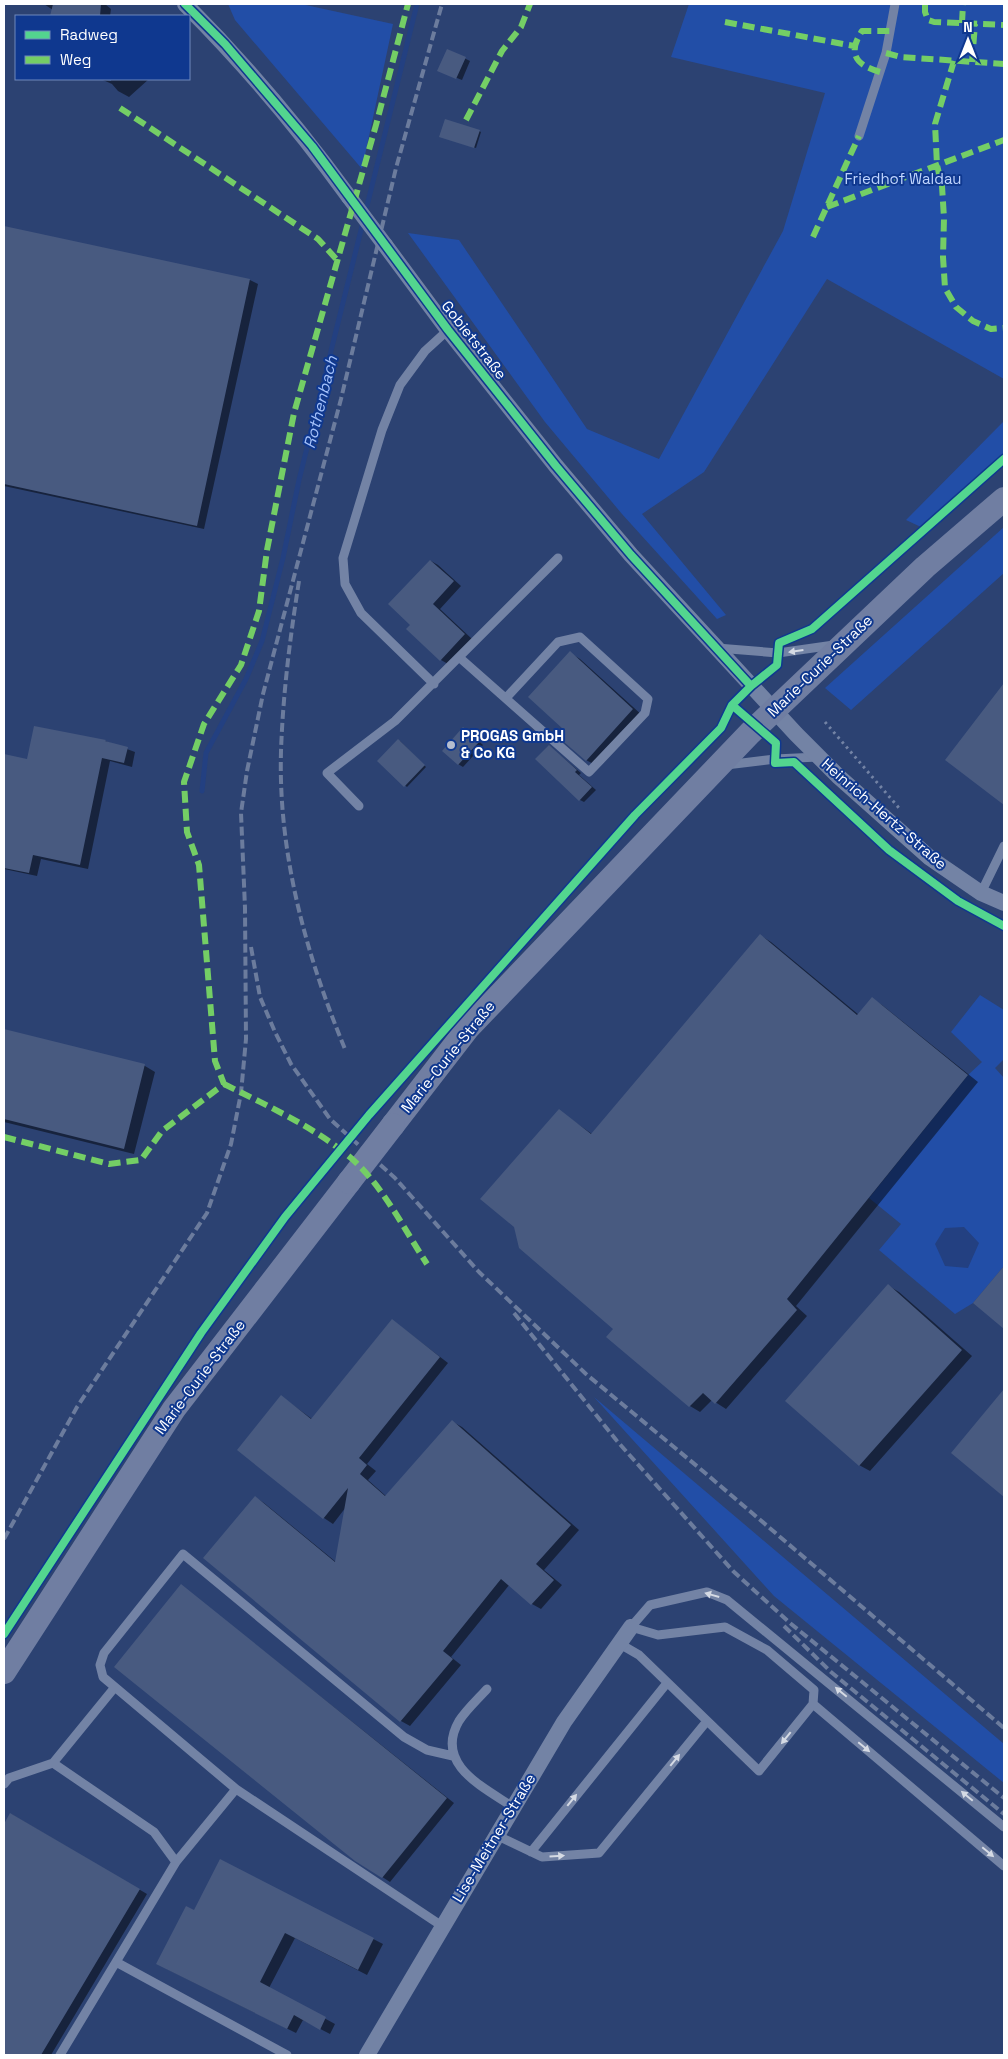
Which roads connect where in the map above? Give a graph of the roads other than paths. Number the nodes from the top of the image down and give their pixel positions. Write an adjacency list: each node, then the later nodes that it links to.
1 (185, 4): 4 (street, Gobietstraße, bridge)
2 (895, 4): 3 (lane)
3 (859, 136)
4 (448, 330): 8 (street, Gobietstraße); 10 (lane)
5 (1004, 499): 7 (main road, Marie-Curie-Straße)
6 (558, 558): 9 (lane)
7 (844, 644): 8 (lane, one-way to 8); 12 (main road, Marie-Curie-Straße)
8 (717, 648): 12 (street, Gobietstraße)
9 (460, 658): 10 (lane); 11 (lane)
10 (434, 684): 15 (lane)
11 (506, 698): 11 (lane)
12 (774, 710): 13 (street, Heinrich-Hertz-Straße); 14 (main road, Marie-Curie-Straße)
13 (818, 757): 14 (lane); 17 (street, Heinrich-Hertz-Straße)
14 (719, 766): 21 (main road, Marie-Curie-Straße, bridge)
15 (359, 806)
16 (1004, 846): 17 (lane)
17 (982, 893): 18 (street, Heinrich-Hertz-Straße)
18 (1004, 903)
19 (631, 1627): 20 (street, Lise-Meitner-Straße); 25 (lane); 32 (lane, one-way to 19)
20 (620, 1644): 22 (lane); 31 (street, Lise-Meitner-Straße)
21 (4, 1672)
22 (667, 1683): 26 (lane); 34 (lane, one-way to 22)
23 (115, 1687): 27 (lane); 28 (lane); 30 (lane)
24 (487, 1689): 27 (lane)
25 (813, 1704): 26 (lane, one-way to 26); 36 (lane, one-way to 36)
26 (707, 1721): 34 (lane, one-way to 26)
27 (454, 1756): 31 (lane)
28 (53, 1762): 29 (lane); 35 (lane)
29 (4, 1784)
30 (236, 1789): 35 (lane); 37 (lane)
31 (513, 1807): 33 (street, Lise-Meitner-Straße)
32 (1004, 1827)
33 (496, 1835): 34 (lane); 37 (street, Lise-Meitner-Straße)
34 (531, 1852)
35 (176, 1862): 38 (lane)
36 (1004, 1866)
37 (442, 1926): 41 (street, Lise-Meitner-Straße)
38 (116, 1962): 39 (lane); 40 (lane)
39 (60, 2055)
40 (288, 2055)
41 (367, 2055)

